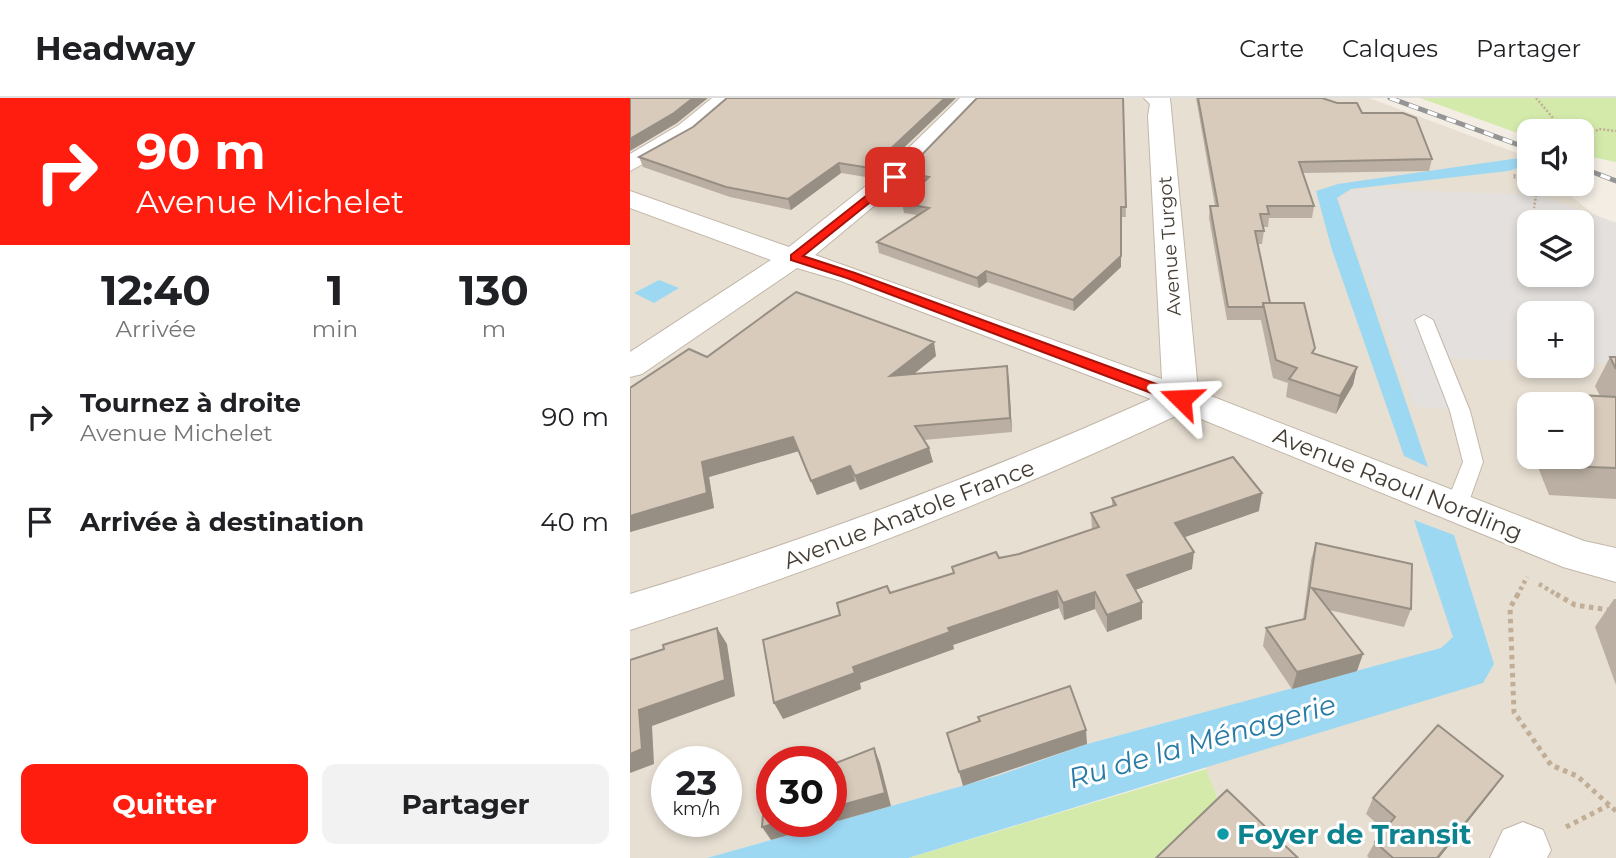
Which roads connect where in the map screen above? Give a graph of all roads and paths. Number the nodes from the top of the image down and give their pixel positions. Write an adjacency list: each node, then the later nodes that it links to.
1 (725, 98): 8 (street)
2 (972, 98): 12 (street)
3 (1155, 98): 15 (street, Avenue Turgot)
4 (1536, 98): 5 (path)
5 (1554, 119)
6 (1616, 131): 7 (path)
7 (1594, 132)
8 (630, 164)
9 (1536, 196): 11 (path)
10 (630, 199): 12 (street, Avenue Raoul Nordling)
11 (1534, 208)
12 (795, 258): 14 (street); 15 (street, Avenue Raoul Nordling)
13 (1424, 320): 16 (lane)
14 (630, 367)
15 (1181, 399): 16 (street, Avenue Raoul Nordling); 19 (street, Avenue Anatole France)
16 (1456, 507): 17 (street, Avenue Raoul Nordling)
17 (1616, 565)
18 (1530, 570): 20 (path)
19 (630, 612)
20 (1616, 811)

